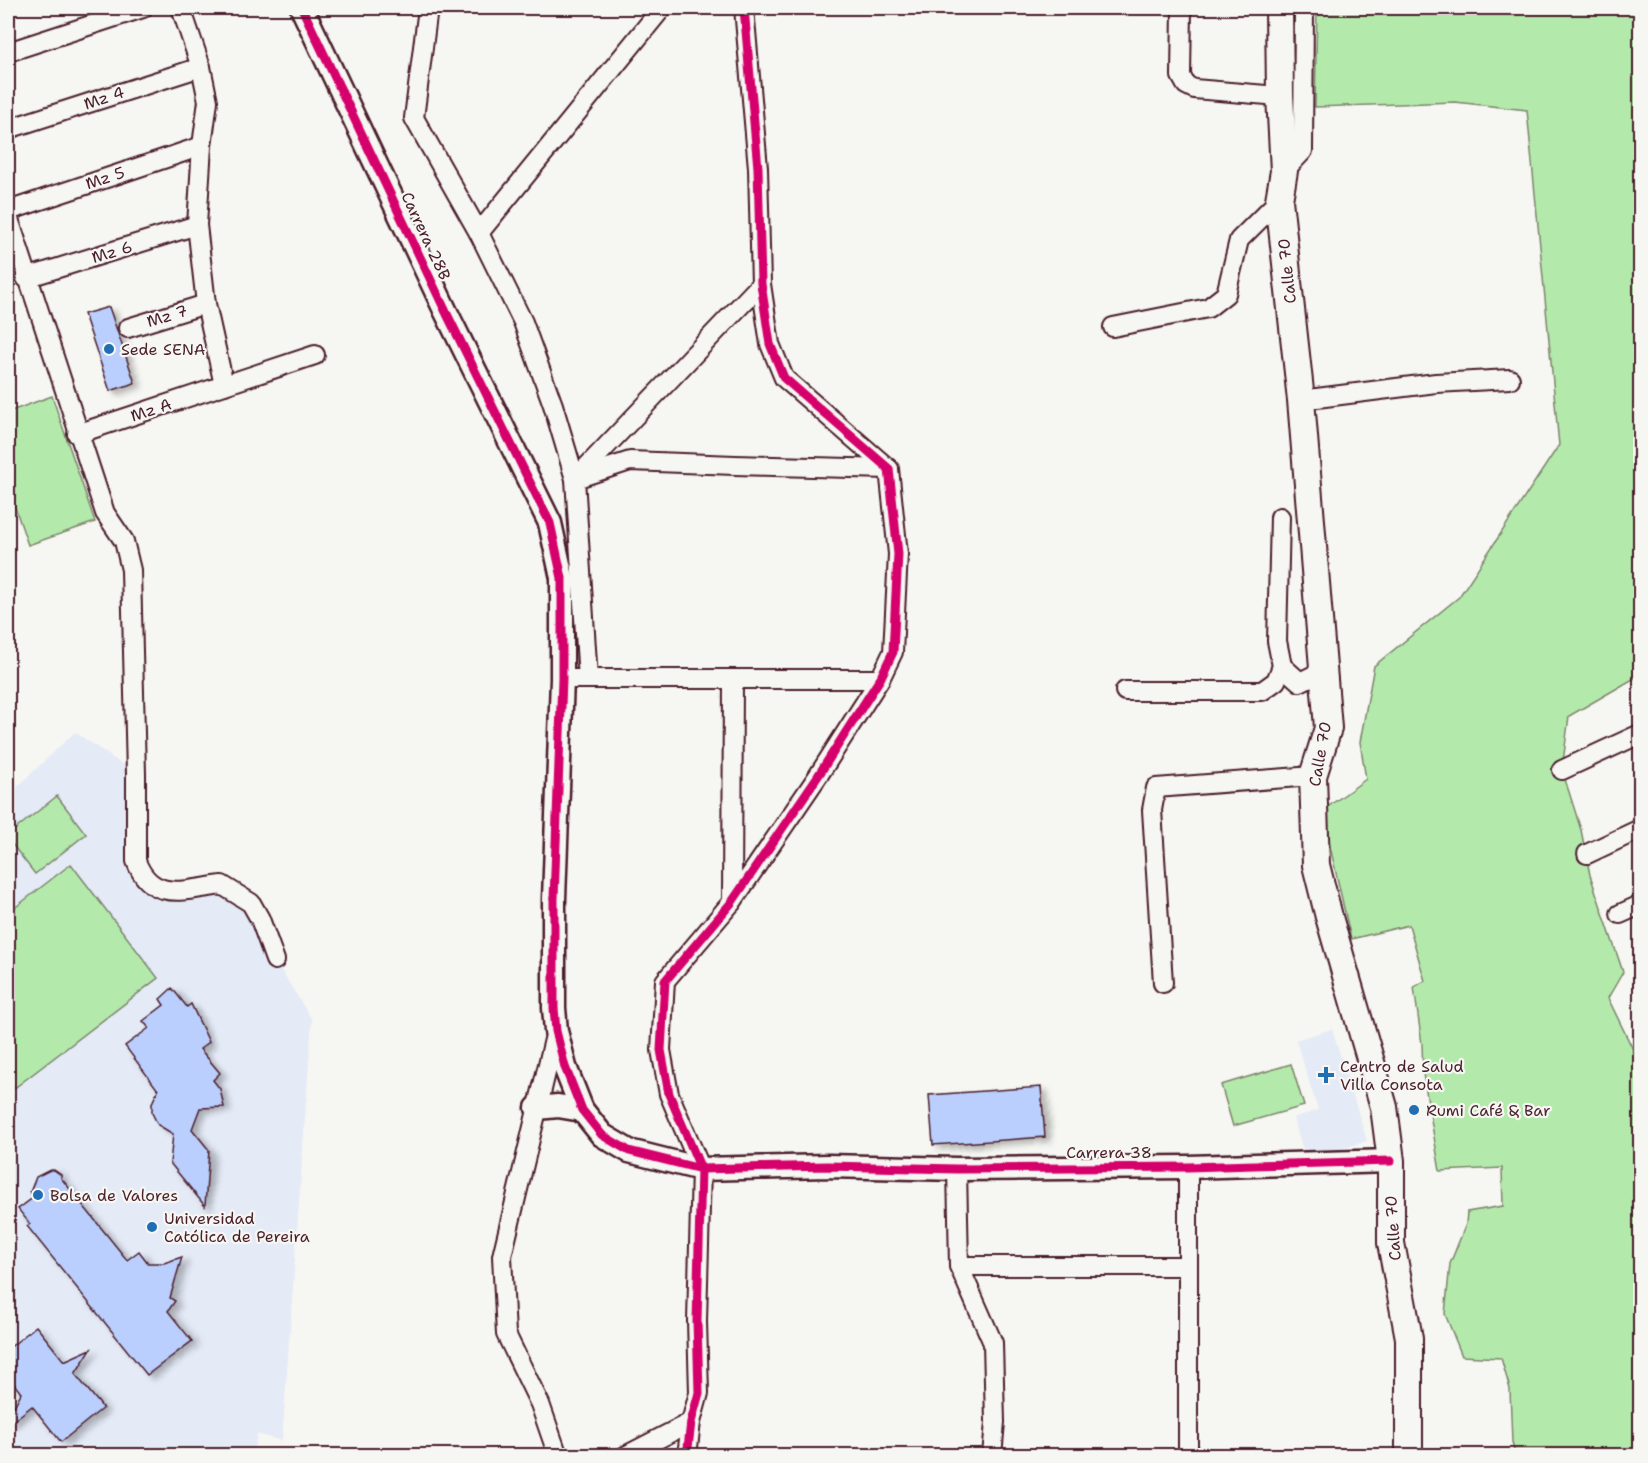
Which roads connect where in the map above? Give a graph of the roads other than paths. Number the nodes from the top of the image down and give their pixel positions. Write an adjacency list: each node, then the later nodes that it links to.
1 (143, 8): 10 (street)
2 (181, 8): 11 (street)
3 (302, 8): 36 (street, Carrera 28B)
4 (428, 8): 20 (street)
5 (662, 8): 20 (street)
6 (744, 8): 22 (street)
7 (1182, 8): 12 (street)
8 (1279, 8): 12 (main road, Calle 70)
9 (1304, 8): 15 (street)
10 (8, 52)
11 (201, 67): 13 (street, Mz 4); 14 (street)
12 (1280, 96): 15 (main road, Calle 70)
13 (8, 129)
14 (202, 146): 17 (street, Mz 5); 19 (street)
15 (1284, 171): 16 (main road, Calle 70)
16 (1280, 200): 24 (street); 29 (main road, Calle 70)
17 (8, 211)
18 (8, 216): 21 (street)
19 (197, 225): 21 (street, Mz 6); 23 (street)
20 (479, 233): 32 (street)
21 (26, 278): 30 (street)
22 (761, 284): 31 (street); 32 (street)
23 (206, 304): 25 (street, Mz 7); 28 (street)
24 (1113, 327)
25 (128, 328)
26 (315, 355): 28 (street, Mz A)
27 (1510, 379): 29 (street)
28 (224, 386): 30 (street, Mz A)
29 (1301, 400): 35 (main road, Calle 70)
30 (77, 434): 49 (street)
31 (889, 469): 32 (street); 38 (street)
32 (575, 479): 37 (street)
33 (1280, 517): 34 (street)
34 (1282, 666): 35 (street); 40 (street)
35 (1324, 669): 43 (main road, Calle 70)
36 (562, 679): 37 (street); 51 (street, Carrera 28B)
37 (588, 679): 39 (street)
38 (880, 679): 39 (street); 46 (street)
39 (733, 680): 46 (street)
40 (1125, 691)
41 (1641, 734): 42 (street)
42 (1562, 770)
43 (1313, 776): 50 (street); 54 (main road, Calle 70)
44 (1641, 829): 45 (street)
45 (1587, 854)
46 (732, 902): 56 (street)
47 (1641, 905): 48 (street)
48 (1620, 914)
49 (275, 960)
50 (1163, 983)
51 (556, 1030): 52 (street); 53 (street, Carrera 38)
52 (537, 1108): 53 (street); 61 (street)
53 (582, 1110): 56 (street, Carrera 38)
54 (1391, 1161): 55 (street, Carrera 38); 66 (main road, Calle 70)
55 (1188, 1167): 57 (street, Carrera 38); 59 (street)
56 (701, 1169): 57 (street, Carrera 38); 60 (street)
57 (957, 1169): 58 (street)
58 (959, 1266): 59 (street); 64 (street)
59 (1187, 1266): 65 (street)
60 (691, 1422): 62 (street); 63 (street)
61 (558, 1455)
62 (626, 1455)
63 (687, 1455)
64 (992, 1455)
65 (1188, 1455)
66 (1409, 1455)

